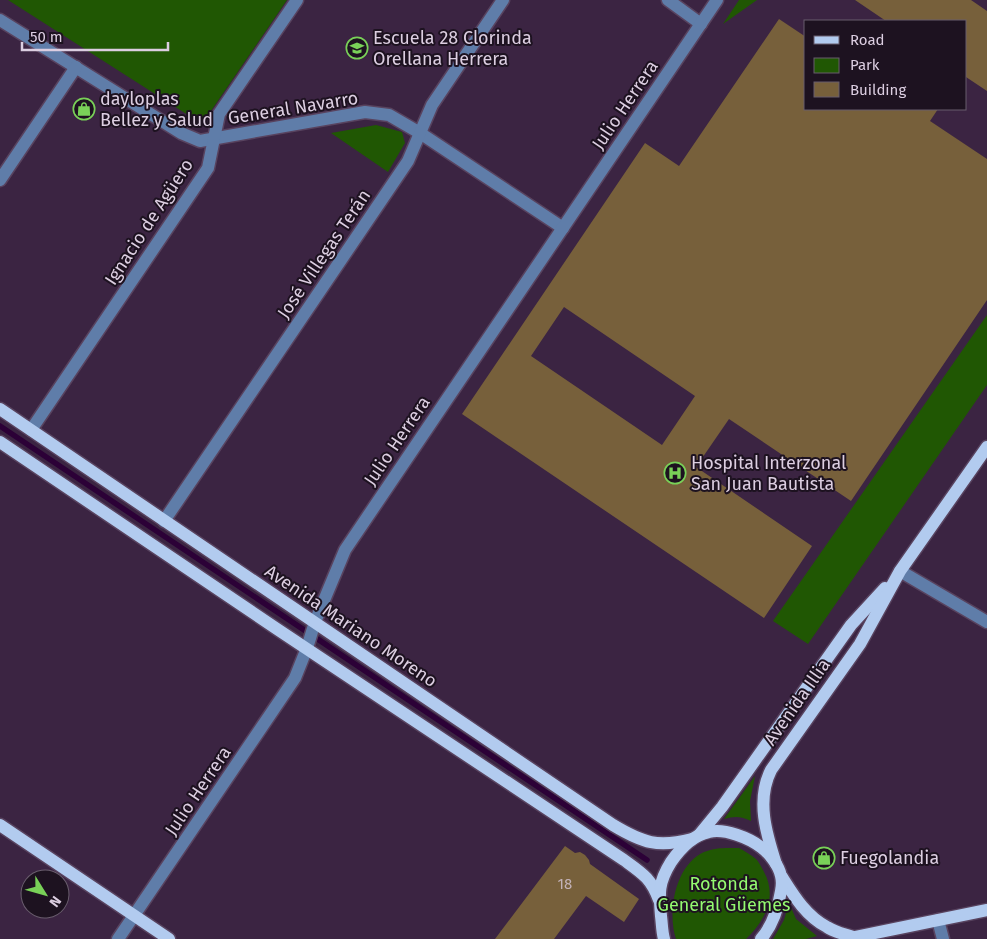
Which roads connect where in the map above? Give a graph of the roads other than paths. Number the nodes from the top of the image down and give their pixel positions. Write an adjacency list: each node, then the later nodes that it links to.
1 (297, 0): 9 (street, Ignacio de Agüero)
2 (503, 0): 8 (street, José Villegas Terán)
3 (668, 0): 6 (street)
4 (717, 0): 6 (street, Julio Herrera)
5 (0, 20): 7 (street, General Navarro)
6 (701, 24): 11 (street, Julio Herrera)
7 (76, 67): 9 (street, General Navarro); 10 (street)
8 (420, 133): 9 (street, General Navarro); 11 (street, General Navarro); 16 (street, José Villegas Terán)
9 (214, 138): 13 (street, Ignacio de Agüero)
10 (0, 180)
11 (563, 228): 18 (street, Julio Herrera)
12 (0, 409): 13 (main road, Avenida Mariano Moreno)
13 (31, 430): 16 (main road, Avenida Mariano Moreno)
14 (0, 442): 20 (main road)
15 (987, 446): 17 (main road, Avenida Illia)
16 (164, 521): 18 (main road, Avenida Mariano Moreno)
17 (900, 571): 19 (street); 22 (main road, Avenida Illia); 23 (main road, Avenida Illia)
18 (315, 622): 20 (street, Julio Herrera); 22 (main road, Avenida Mariano Moreno)
19 (987, 622)
20 (307, 648): 25 (main road); 27 (street, Julio Herrera)
21 (0, 825): 27 (main road)
22 (696, 837): 23 (main road, Avenida Mariano Moreno); 25 (main road, Avenida Illia)
23 (776, 864): 24 (main road)
24 (782, 877): 30 (main road); 33 (main road)
25 (659, 900): 29 (main road)
26 (987, 910): 28 (main road)
27 (135, 916): 31 (street, Julio Herrera); 32 (main road)
28 (938, 920): 30 (main road); 34 (street)
29 (663, 937)
30 (850, 938)
31 (118, 939)
32 (169, 939)
33 (761, 939)
34 (942, 939)

